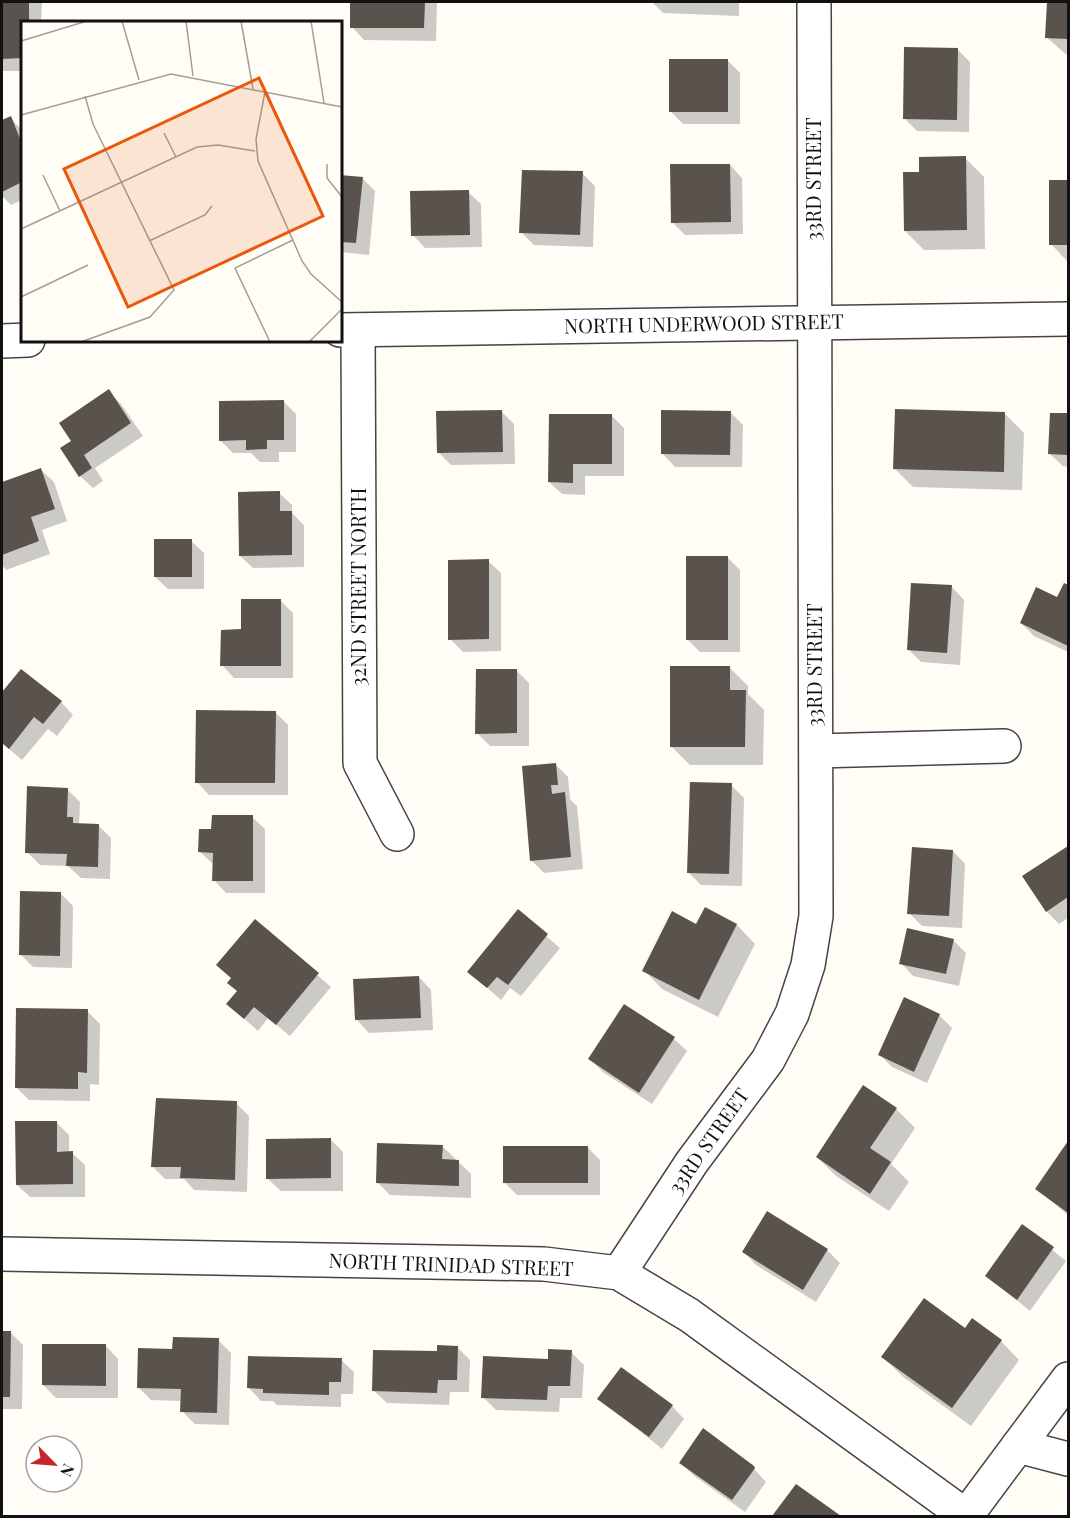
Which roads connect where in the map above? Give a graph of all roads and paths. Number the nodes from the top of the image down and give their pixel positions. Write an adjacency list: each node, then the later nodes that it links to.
1 (814, 2): 3 (street, 33RD STREET)
2 (1068, 320): 3 (street, NORTH UNDERWOOD STREET)
3 (814, 322): 4 (street, NORTH UNDERWOOD STREET); 8 (street, 33RD STREET)
4 (349, 330): 9 (street, 32ND STREET NORTH)
5 (21, 340): 6 (street)
6 (2, 341)
7 (1004, 746): 8 (street)
8 (816, 751): 11 (street, 33RD STREET)
9 (398, 834)
10 (2, 1254): 11 (street, NORTH TRINIDAD STREET)
11 (619, 1273): 15 (street, NORTH TRINIDAD STREET)
12 (1068, 1379): 13 (street)
13 (1018, 1446): 14 (street); 15 (street)
14 (1068, 1460)
15 (966, 1516)

